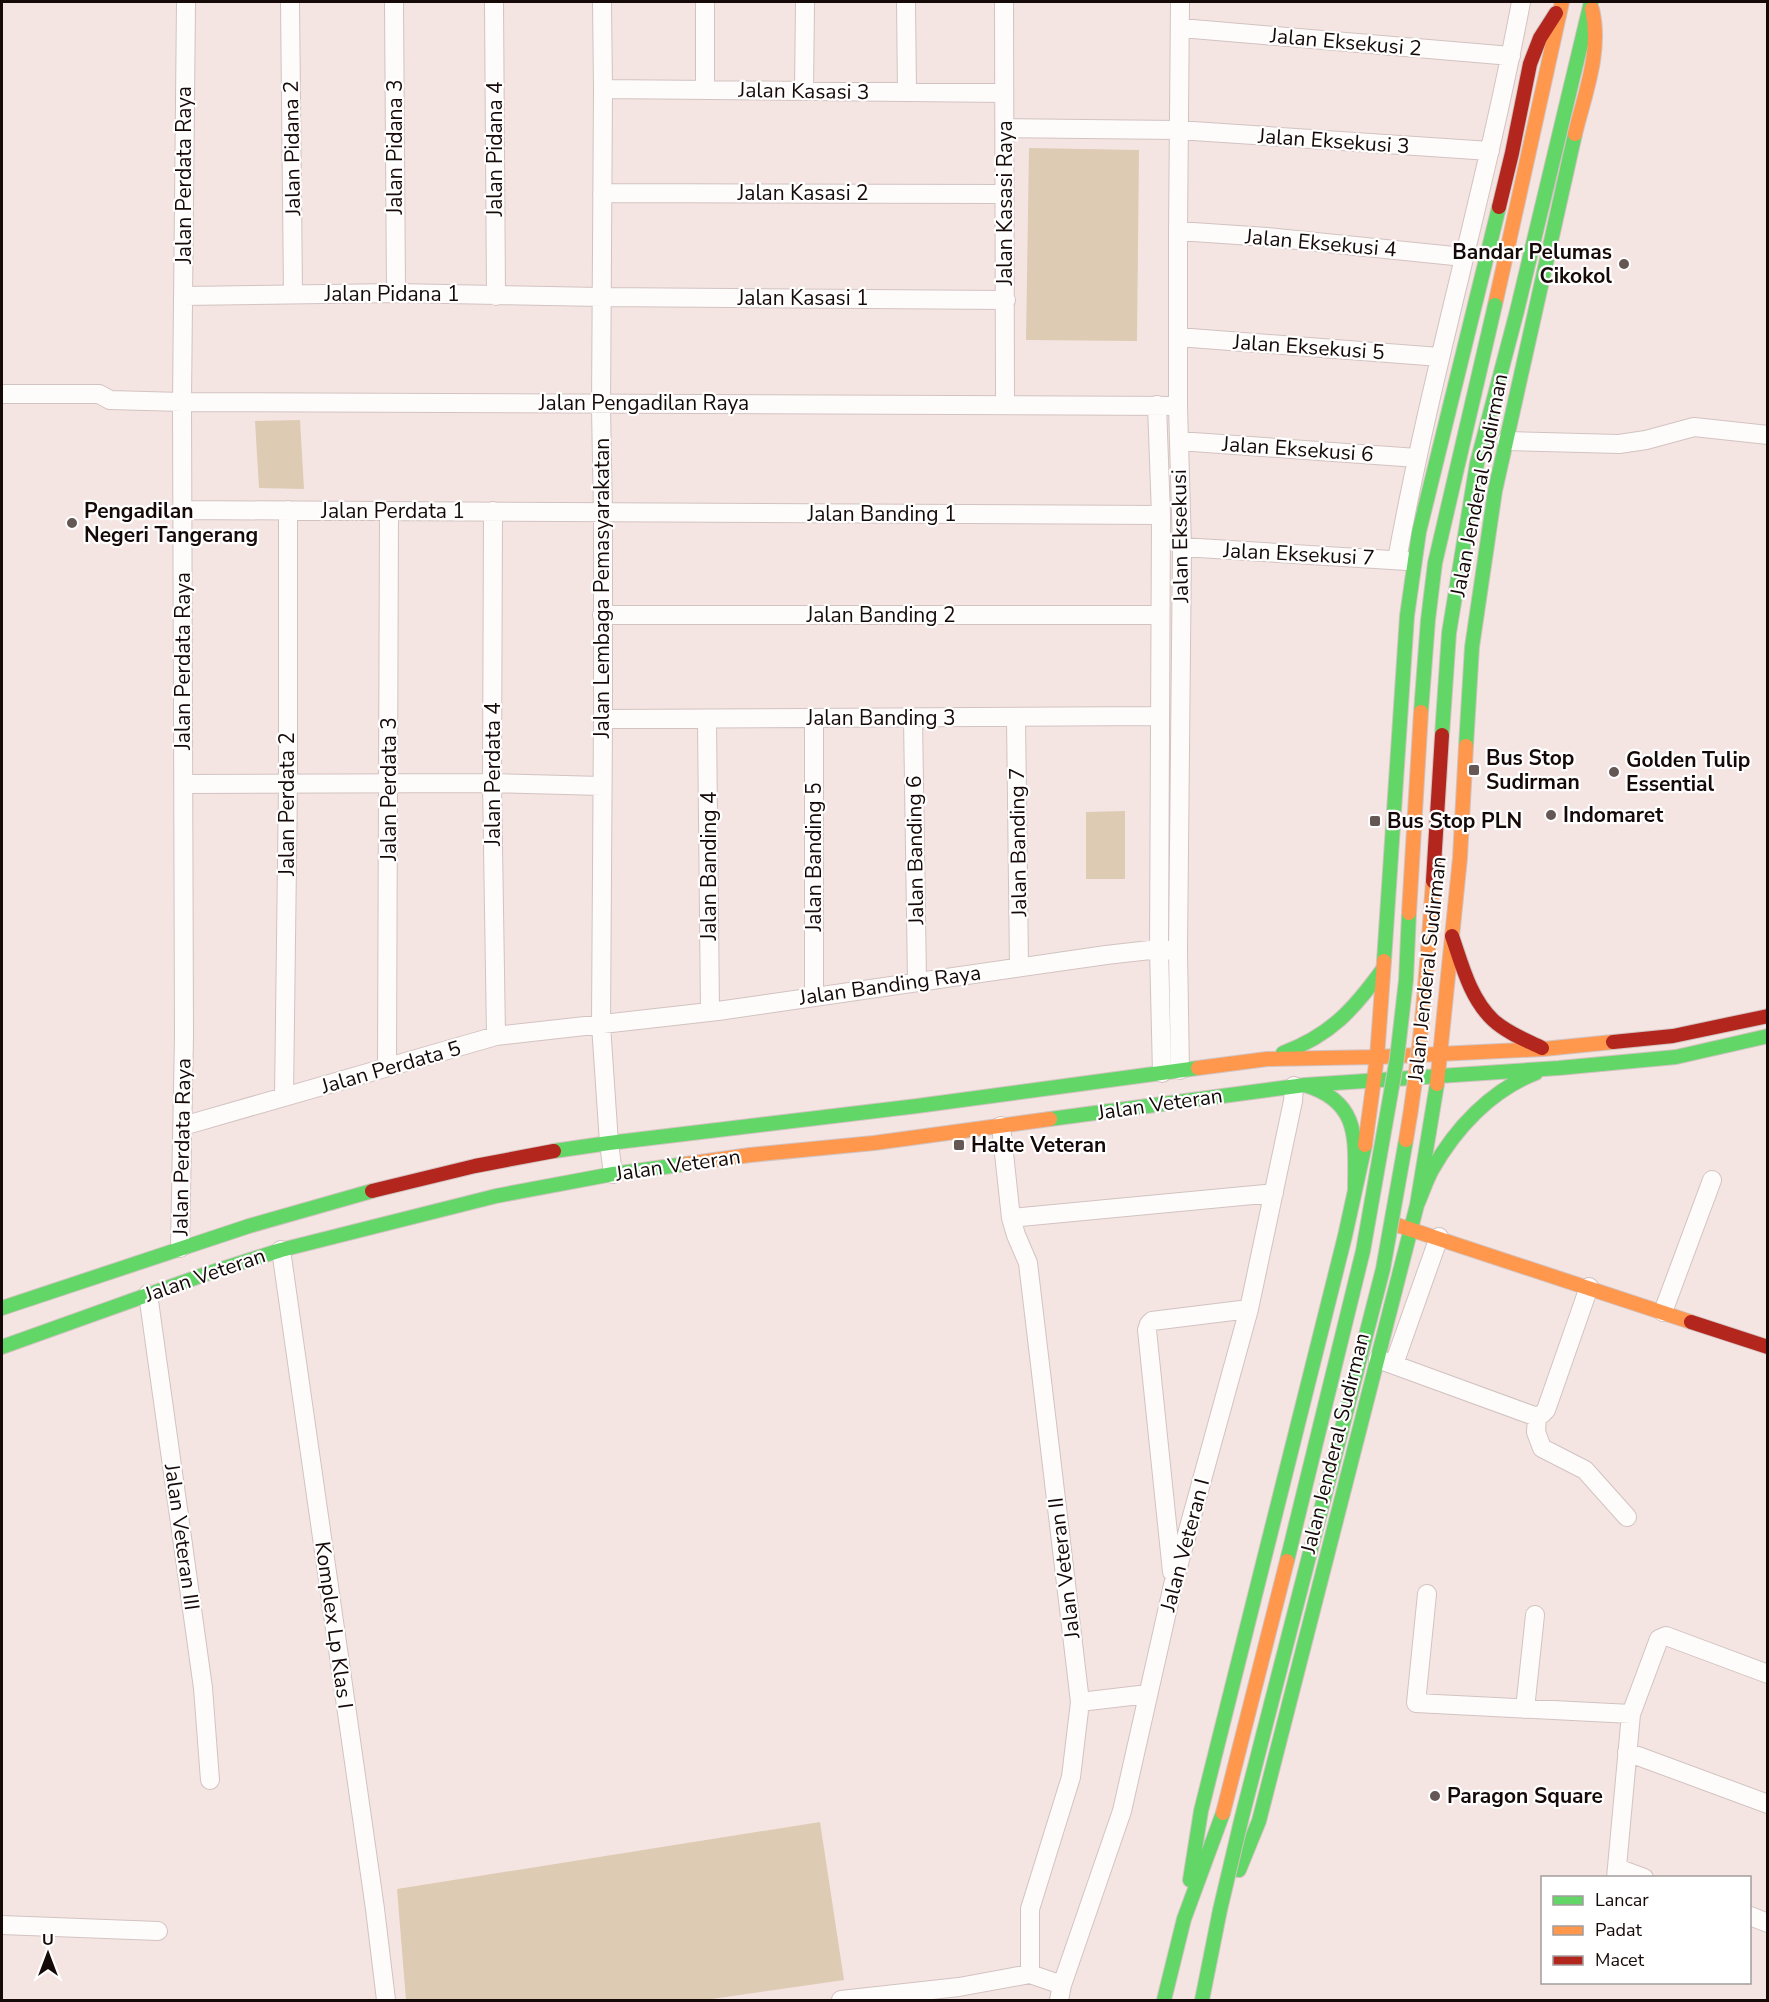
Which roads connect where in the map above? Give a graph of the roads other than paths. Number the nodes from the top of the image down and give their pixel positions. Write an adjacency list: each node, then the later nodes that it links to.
1 (186, 2): 32 (street, Jalan Perdata Raya)
2 (290, 2): 31 (street, Jalan Pidana 2)
3 (394, 2): 30 (street, Jalan Pidana 3)
4 (494, 2): 33 (street, Jalan Pidana 4)
5 (602, 2): 16 (street, Jalan Lembaga Pemasyarakatan)
6 (705, 2): 17 (street)
7 (805, 2): 18 (street)
8 (906, 2): 19 (street)
9 (1004, 2): 20 (street, Jalan Kasasi Raya)
10 (1180, 2): 14 (street, Jalan Eksekusi)
11 (1521, 2): 15 (street)
12 (1591, 2): 48 (main road, Jalan Jenderal Sudirman); 139 (main road, Jalan Jenderal Sudirman, bridge)
13 (1562, 3): 27 (main road, Jalan Jenderal Sudirman); 135 (main road, Jalan Jenderal Sudirman, bridge)
14 (1181, 28): 15 (street, Jalan Eksekusi 2); 22 (street, Jalan Eksekusi)
15 (1511, 56): 23 (street)
16 (603, 89): 17 (street, Jalan Kasasi 3); 24 (street, Jalan Lembaga Pemasyarakatan)
17 (705, 90): 18 (street, Jalan Kasasi 3)
18 (804, 91): 19 (street, Jalan Kasasi 3)
19 (907, 92): 20 (street, Jalan Kasasi 3)
20 (1004, 93): 21 (street, Jalan Kasasi Raya)
21 (1005, 128): 22 (street, Jalan Eksekusi 3); 25 (street, Jalan Kasasi Raya)
22 (1178, 130): 23 (street, Jalan Eksekusi 3); 28 (street, Jalan Eksekusi)
23 (1490, 151): 26 (street)
24 (602, 193): 25 (street, Jalan Kasasi 2); 34 (street, Jalan Lembaga Pemasyarakatan)
25 (1004, 194): 35 (street, Jalan Kasasi Raya)
26 (1477, 206): 27 (street); 29 (street)
27 (1498, 210): 58 (main road, Jalan Jenderal Sudirman)
28 (1178, 231): 29 (street, Jalan Eksekusi 4); 36 (street, Jalan Eksekusi)
29 (1464, 257): 37 (street)
30 (396, 293): 31 (street, Jalan Pidana 1); 33 (street, Jalan Pidana 1)
31 (293, 294): 32 (street, Jalan Pidana 1)
32 (183, 296): 40 (street, Jalan Perdata Raya)
33 (496, 296): 34 (street, Jalan Pidana 1)
34 (601, 297): 35 (street, Jalan Kasasi 1); 41 (street, Jalan Lembaga Pemasyarakatan)
35 (1006, 300): 42 (street, Jalan Kasasi Raya)
36 (1178, 337): 37 (street, Jalan Eksekusi 5); 45 (street, Jalan Eksekusi)
37 (1440, 357): 49 (street)
38 (2, 394): 39 (street, Jalan Pengadilan Raya)
39 (110, 400): 40 (street, Jalan Pengadilan Raya); 43 (street, Jalan Pengadilan Raya)
40 (182, 402): 41 (street, Jalan Pengadilan Raya); 50 (street, Jalan Perdata Raya)
41 (601, 403): 42 (street, Jalan Pengadilan Raya); 54 (street, Jalan Lembaga Pemasyarakatan)
42 (1005, 404): 44 (street, Jalan Pengadilan Raya)
43 (2, 405)
44 (1157, 405): 45 (street, Jalan Pengadilan Raya); 55 (street, Jalan Eksekusi)
45 (1178, 406): 47 (street, Jalan Eksekusi)
46 (1767, 435): 48 (street)
47 (1179, 441): 49 (street, Jalan Eksekusi 6); 56 (street, Jalan Eksekusi)
48 (1506, 441): 73 (main road, Jalan Jenderal Sudirman)
49 (1417, 458): 57 (street)
50 (182, 510): 51 (street, Jalan Perdata 1); 69 (street, Jalan Perdata Raya)
51 (288, 510): 52 (street, Jalan Perdata 1); 70 (street, Jalan Perdata 2)
52 (389, 511): 53 (street, Jalan Perdata 1); 67 (street, Jalan Perdata 3)
53 (493, 512): 54 (street, Jalan Perdata 1); 68 (street, Jalan Perdata 4)
54 (603, 513): 55 (street, Jalan Banding 1); 59 (street, Jalan Lembaga Pemasyarakatan)
55 (1161, 515): 60 (street, Jalan Eksekusi)
56 (1182, 547): 57 (street, Jalan Eksekusi 7); 76 (street, Jalan Eksekusi)
57 (1397, 560): 58 (street, Jalan Eksekusi 7)
58 (1416, 562): 72 (main road, Jalan Jenderal Sudirman)
59 (602, 615): 60 (street, Jalan Banding 2); 64 (street, Jalan Lembaga Pemasyarakatan)
60 (1160, 615): 61 (street, Jalan Eksekusi)
61 (1159, 716): 62 (street, Jalan Banding 3); 75 (street, Jalan Eksekusi)
62 (1017, 717): 63 (street, Jalan Banding 3); 77 (street, Jalan Banding 7)
63 (913, 718): 65 (street, Jalan Banding 3); 79 (street, Jalan Banding 6)
64 (603, 719): 66 (street, Jalan Banding 3); 71 (street, Jalan Lembaga Pemasyarakatan)
65 (814, 719): 66 (street, Jalan Banding 3); 80 (street, Jalan Banding 5)
66 (707, 720): 81 (street, Jalan Banding 4)
67 (389, 783): 68 (street); 70 (street); 90 (street, Jalan Perdata 3)
68 (492, 783): 71 (street); 84 (street, Jalan Perdata 4)
69 (184, 784): 70 (street); 98 (street, Jalan Perdata Raya)
70 (288, 784): 96 (street, Jalan Perdata 2)
71 (602, 786): 83 (street, Jalan Lembaga Pemasyarakatan)
72 (1391, 855): 73 (main road); 78 (main road, Jalan Jenderal Sudirman)
73 (1460, 858): 74 (main road, Jalan Jenderal Sudirman)
74 (1452, 936): 86 (main road); 87 (main road, Jalan Jenderal Sudirman)
75 (1158, 949): 76 (street, Jalan Banding Raya); 77 (street, Jalan Banding Raya); 92 (street, Jalan Eksekusi)
76 (1178, 951): 92 (street, Jalan Eksekusi)
77 (1019, 967): 79 (street, Jalan Banding Raya)
78 (1383, 969): 88 (main road, Jalan Jenderal Sudirman); 89 (main road)
79 (917, 981): 80 (street, Jalan Banding Raya)
80 (814, 996): 81 (street, Jalan Banding Raya)
81 (710, 1012): 83 (street, Jalan Banding Raya)
82 (1767, 1016): 86 (main road, Jalan Veteran)
83 (601, 1025): 84 (street, Jalan Perdata 5); 100 (street, Jalan Lembaga Pemasyarakatan)
84 (496, 1036): 90 (street, Jalan Perdata 5)
85 (1767, 1036): 91 (main road)
86 (1543, 1049): 87 (main road, Jalan Veteran)
87 (1440, 1054): 88 (main road, Jalan Veteran); 93 (main road, Jalan Jenderal Sudirman)
88 (1377, 1057): 89 (main road, Jalan Veteran); 94 (main road, Jalan Jenderal Sudirman)
89 (1267, 1059): 92 (main road, Jalan Veteran)
90 (387, 1067): 96 (street, Jalan Perdata 5)
91 (1558, 1068): 93 (main road, Jalan Veteran); 105 (main road)
92 (1171, 1071): 97 (main road, Jalan Veteran)
93 (1437, 1076): 94 (main road, Jalan Veteran); 105 (main road, Jalan Jenderal Sudirman)
94 (1375, 1079): 95 (main road, Jalan Veteran); 103 (main road, Jalan Jenderal Sudirman)
95 (1299, 1085): 99 (main road, Jalan Veteran); 103 (main road); 104 (street, Jalan Veteran I)
96 (284, 1097): 98 (street, Jalan Perdata 5)
97 (920, 1121): 99 (main road, Jalan Veteran); 100 (main road, Jalan Veteran); 101 (main road, Jalan Veteran)
98 (183, 1126): 110 (street, Jalan Perdata Raya)
99 (1001, 1126): 107 (street, Jalan Veteran II)
100 (609, 1143): 101 (street, Jalan Lembaga Pemasyarakatan); 110 (main road, Jalan Veteran)
101 (613, 1174): 111 (main road, Jalan Veteran)
102 (1712, 1180): 116 (street)
103 (1355, 1189): 106 (main road, Jalan Jenderal Sudirman)
104 (1274, 1193): 107 (street); 115 (street, Jalan Veteran I)
105 (1417, 1205): 108 (main road, Jalan Jenderal Sudirman)
106 (1350, 1213): 108 (main road); 135 (main road, Jalan Jenderal Sudirman)
107 (1011, 1218): 127 (street, Jalan Veteran II)
108 (1411, 1228): 109 (main road); 119 (main road, Jalan Jenderal Sudirman)
109 (1439, 1237): 112 (main road); 119 (street)
110 (180, 1248): 114 (main road, Jalan Veteran)
111 (280, 1250): 113 (main road, Jalan Veteran); 143 (street, Komplex Lp Klas I)
112 (1589, 1287): 116 (main road); 120 (street)
113 (148, 1294): 117 (main road, Jalan Veteran); 131 (street, Jalan Veteran III)
114 (2, 1308)
115 (1249, 1309): 122 (street, Jalan Veteran I); 122 (street)
116 (1664, 1312): 118 (main road)
117 (2, 1347)
118 (1767, 1347)
119 (1386, 1361): 120 (street); 139 (main road, Jalan Jenderal Sudirman)
120 (1537, 1417): 121 (street)
121 (1627, 1517)
122 (1173, 1585): 126 (street, Jalan Veteran I)
123 (1427, 1594): 128 (street)
124 (1535, 1615): 128 (street)
125 (1767, 1674): 129 (street)
126 (1148, 1694): 127 (street); 142 (street, Jalan Veteran I)
127 (1080, 1702): 141 (street, Jalan Veteran II)
128 (1525, 1709): 129 (street)
129 (1631, 1714): 130 (street)
130 (1627, 1752): 132 (street); 133 (street)
131 (210, 1780)
132 (1767, 1804)
133 (1617, 1873): 134 (street)
134 (1633, 1876)
135 (1186, 1913): 145 (main road, Jalan Jenderal Sudirman)
136 (1751, 1917): 137 (street)
137 (1767, 1923)
138 (2, 1925): 140 (street)
139 (1216, 1925): 146 (main road, Jalan Jenderal Sudirman)
140 (158, 1931)
141 (1030, 1974): 142 (street); 144 (street)
142 (1061, 1993)
143 (386, 2001)
144 (841, 2001)
145 (1164, 2001)
146 (1202, 2001)

